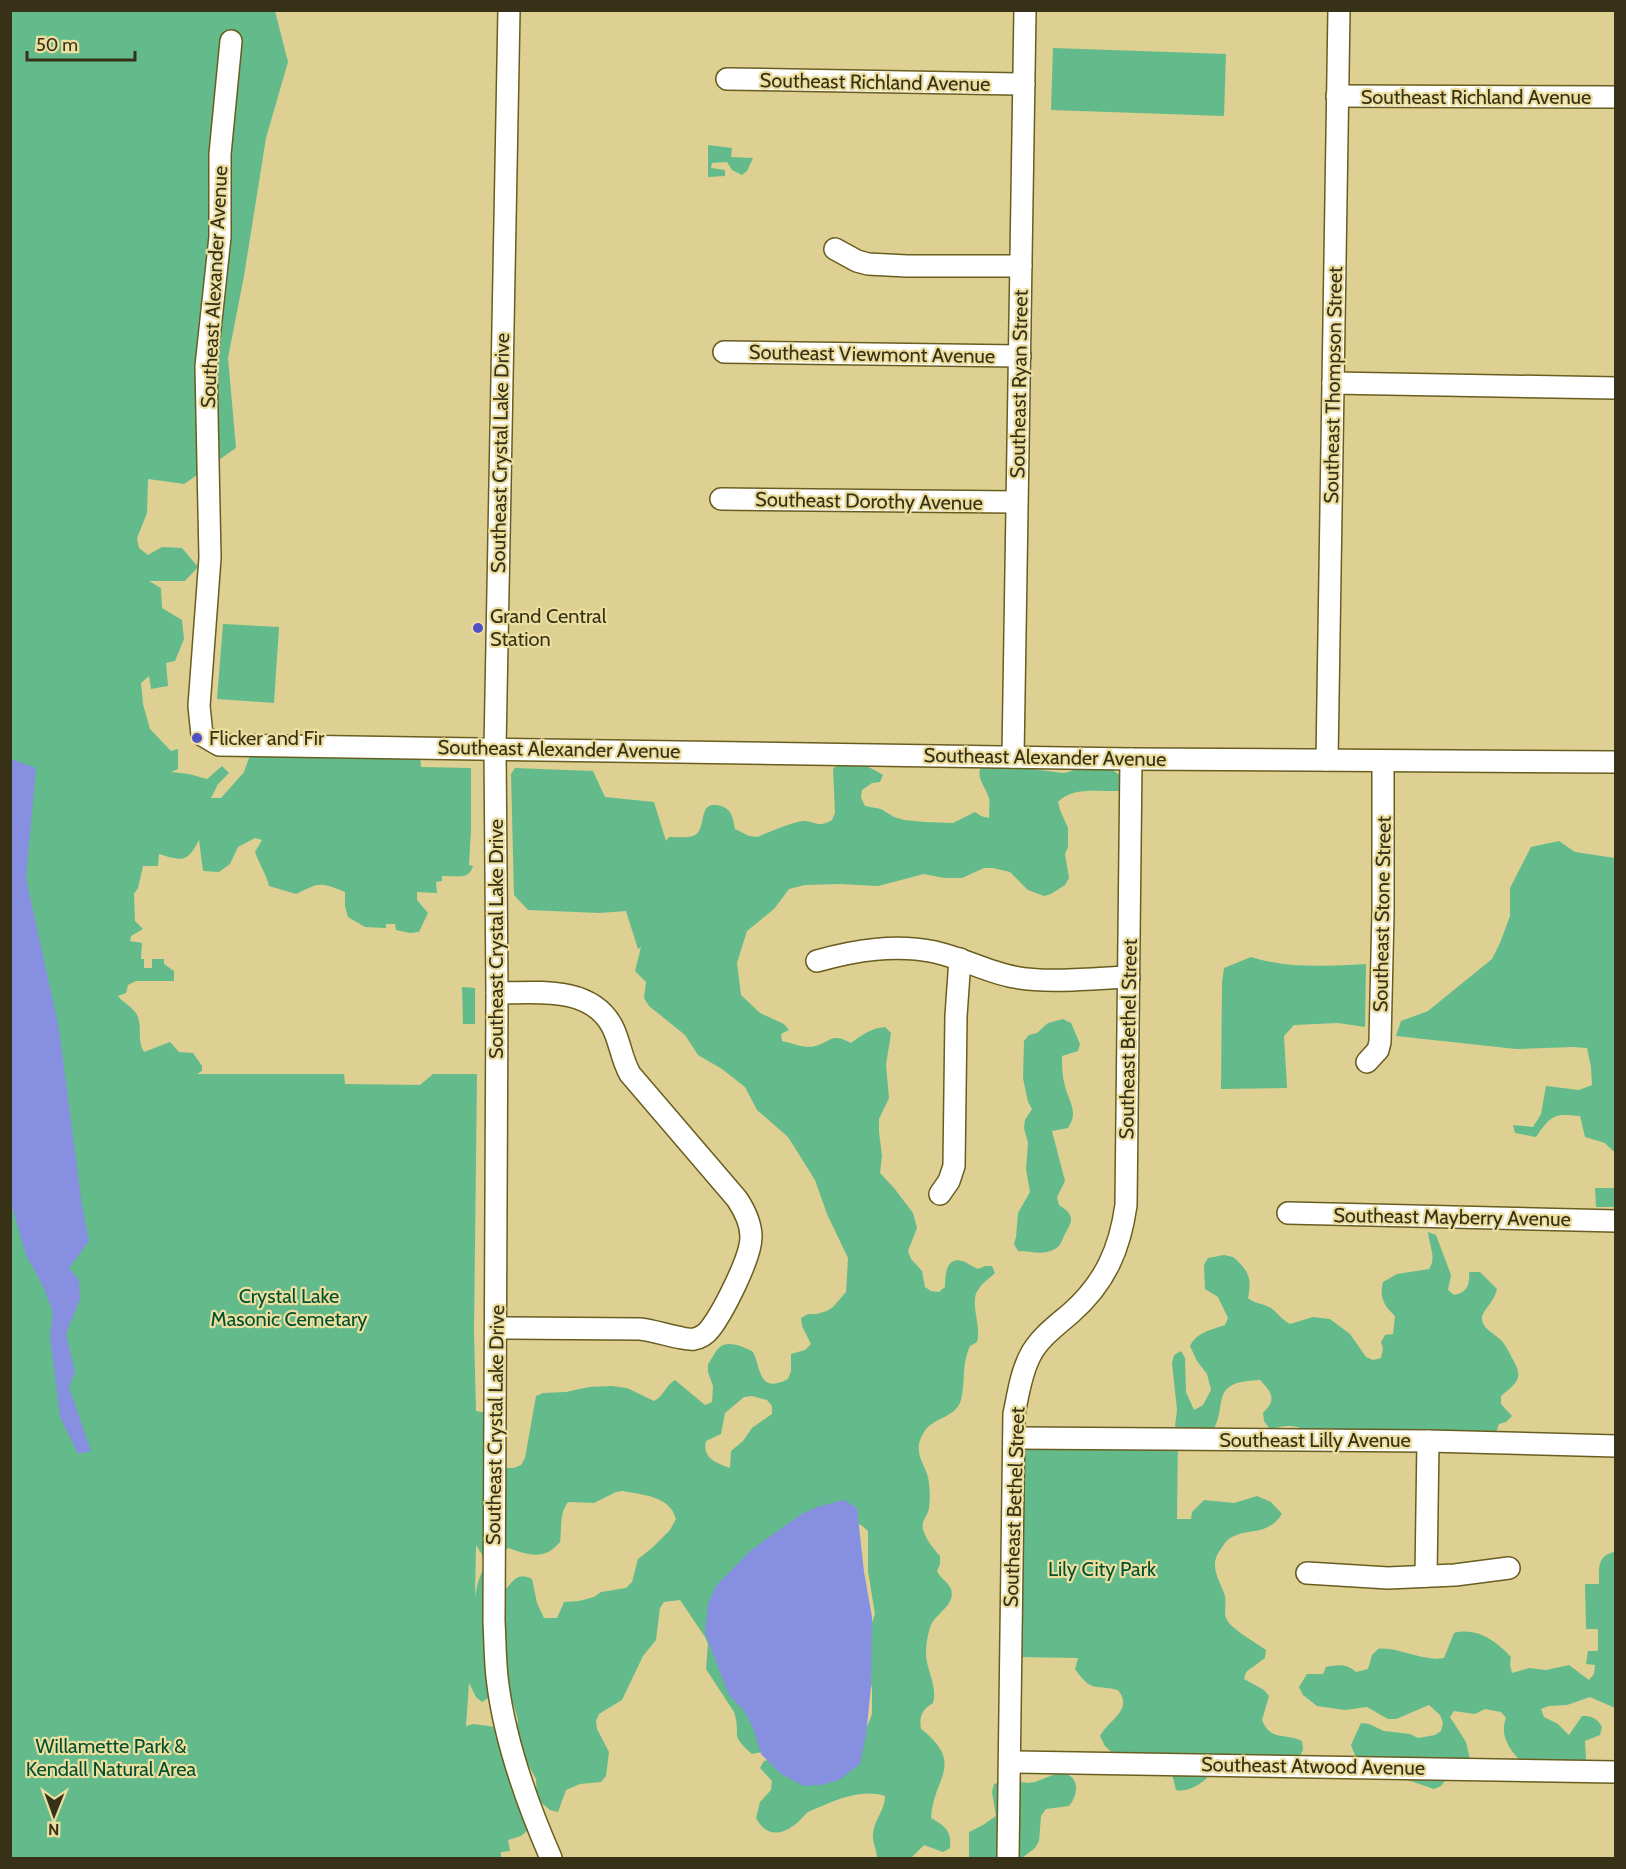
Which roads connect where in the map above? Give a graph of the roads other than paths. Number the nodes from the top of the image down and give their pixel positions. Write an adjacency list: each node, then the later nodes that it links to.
1 (509, 10): 17 (street, Southeast Crystal Lake Drive)
2 (1025, 10): 6 (street, Southeast Ryan Street)
3 (1339, 10): 7 (street, Southeast Thompson Street)
4 (231, 41): 17 (street, Southeast Alexander Avenue)
5 (727, 79): 6 (street, Southeast Richland Avenue)
6 (1024, 84): 10 (street, Southeast Ryan Street)
7 (1337, 96): 8 (street, Southeast Richland Avenue); 13 (street, Southeast Thompson Street)
8 (1616, 97)
9 (835, 249): 10 (street)
10 (1021, 266): 12 (street, Southeast Ryan Street)
11 (724, 352): 12 (street, Southeast Viewmont Avenue)
12 (1020, 356): 16 (street, Southeast Ryan Street)
13 (1333, 383): 14 (street); 20 (street, Southeast Thompson Street)
14 (1616, 388)
15 (721, 499): 16 (street, Southeast Dorothy Avenue)
16 (1017, 502): 18 (street, Southeast Ryan Street)
17 (495, 748): 18 (street, Southeast Alexander Avenue); 26 (street, Southeast Crystal Lake Drive)
18 (1013, 757): 19 (street, Southeast Alexander Avenue)
19 (1131, 759): 20 (street, Southeast Alexander Avenue); 25 (street, Southeast Bethel Street)
20 (1327, 760): 21 (street, Southeast Alexander Avenue)
21 (1383, 761): 22 (street, Southeast Alexander Avenue); 27 (street, Southeast Stone Street)
22 (1616, 762)
23 (960, 959): 24 (street); 25 (street); 28 (street)
24 (817, 961)
25 (1130, 977): 32 (street, Southeast Bethel Street)
26 (497, 993): 31 (street, Southeast Crystal Lake Drive); 31 (street)
27 (1367, 1062)
28 (940, 1194)
29 (1288, 1214): 30 (street, Southeast Mayberry Avenue)
30 (1616, 1221)
31 (496, 1328): 40 (street, Southeast Crystal Lake Drive)
32 (1014, 1438): 33 (street, Southeast Lilly Avenue); 38 (street, Southeast Bethel Street)
33 (1428, 1441): 34 (street, Southeast Lilly Avenue); 37 (street)
34 (1616, 1446)
35 (1509, 1568): 37 (street)
36 (1307, 1573): 37 (street)
37 (1426, 1576)
38 (1010, 1762): 39 (street, Southeast Atwood Avenue); 41 (street, Southeast Bethel Street)
39 (1616, 1772)
40 (551, 1858)
41 (1008, 1858)

